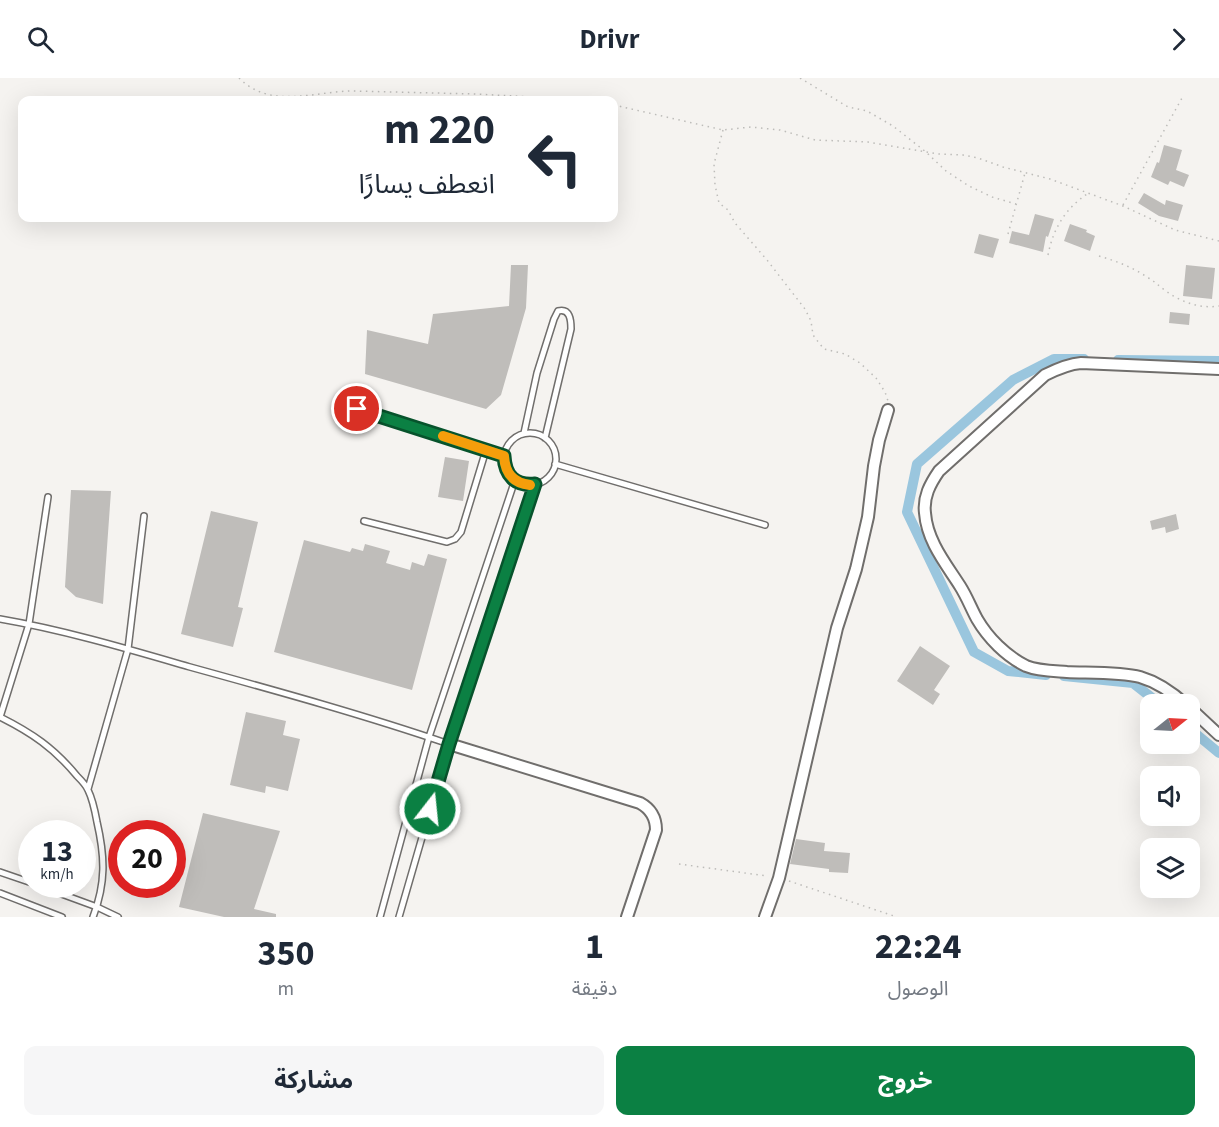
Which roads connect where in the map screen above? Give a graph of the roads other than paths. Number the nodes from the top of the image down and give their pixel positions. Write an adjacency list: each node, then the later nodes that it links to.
1 (1219, 369): 18 (street)
2 (357, 409): 6 (lane)
3 (888, 411): 36 (street)
4 (524, 433): 5 (lane); 5 (lane); 7 (lane)
5 (545, 438): 8 (lane)
6 (486, 450): 7 (lane); 13 (lane)
7 (504, 456): 9 (lane)
8 (555, 464): 10 (lane); 14 (lane)
9 (515, 480): 10 (lane); 22 (lane)
10 (535, 484): 23 (lane)
11 (48, 497): 16 (lane)
12 (144, 516): 17 (lane)
13 (364, 521)
14 (765, 525)
15 (0, 619): 16 (lane)
16 (29, 624): 17 (lane); 19 (lane)
17 (128, 649): 22 (lane); 24 (lane)
18 (1174, 694)
19 (0, 717): 24 (lane)
20 (1200, 717): 21 (street)
21 (1219, 735)
22 (429, 737): 23 (lane); 33 (lane)
23 (449, 744): 34 (lane); 35 (street)
24 (88, 789): 29 (lane)
25 (0, 872): 26 (lane)
26 (18, 878)
27 (0, 893): 30 (lane)
28 (72, 898): 29 (lane)
29 (97, 907): 31 (lane); 32 (lane)
30 (62, 917)
31 (93, 917)
32 (118, 917)
33 (380, 917)
34 (399, 917)
35 (627, 917)
36 (765, 917)

